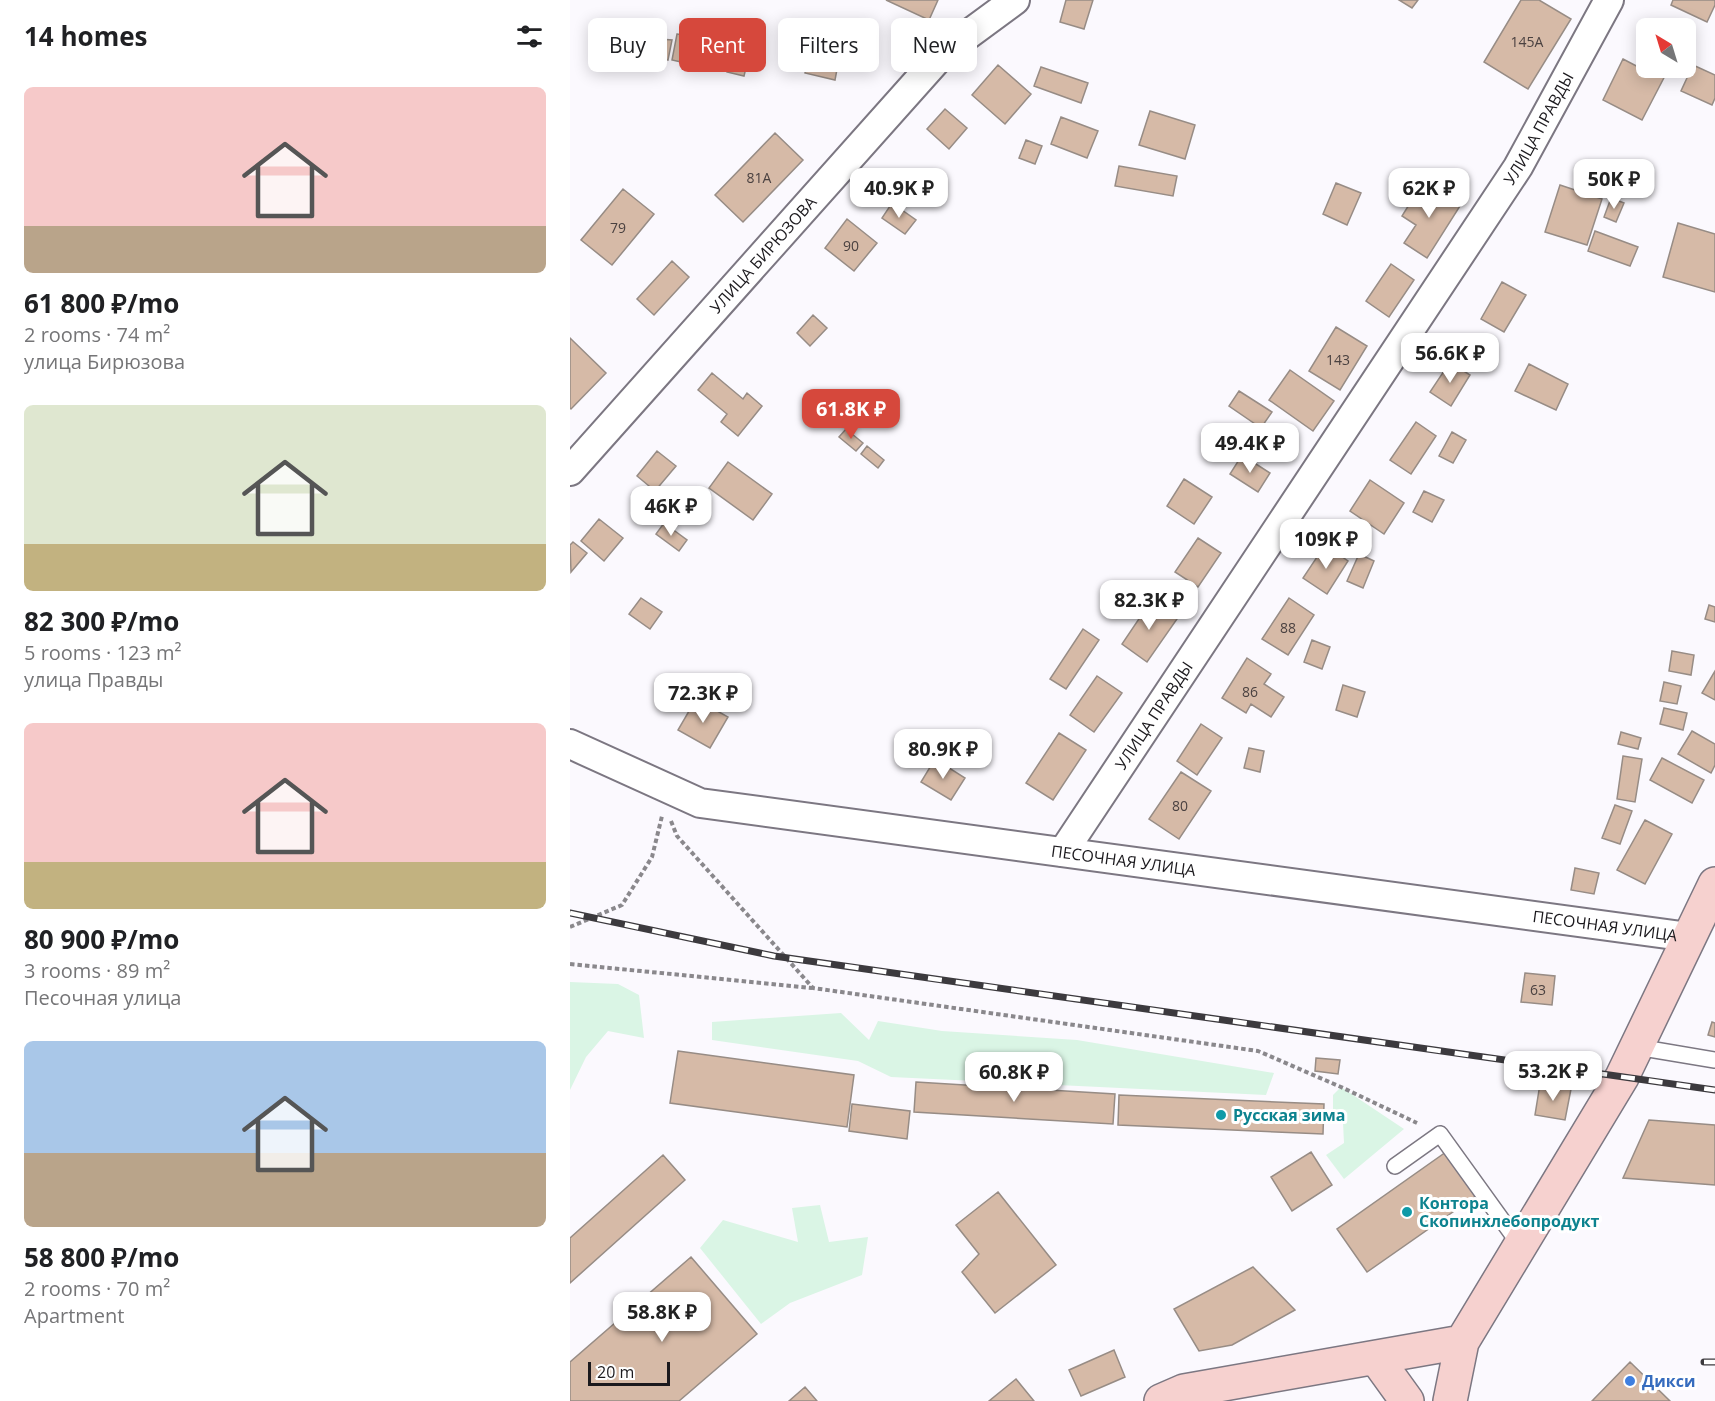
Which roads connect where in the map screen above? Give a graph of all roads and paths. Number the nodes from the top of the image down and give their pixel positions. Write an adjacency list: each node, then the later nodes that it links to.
1 (1015, 0): 3 (street, УЛИЦА БИРЮЗОВА)
2 (1609, 0): 6 (street, УЛИЦА ПРАВДЫ)
3 (570, 471)
4 (570, 744): 5 (street, ПЕСОЧНАЯ УЛИЦА)
5 (659, 795): 6 (street, ПЕСОЧНАЯ УЛИЦА); 8 (path); 11 (path)
6 (1063, 852): 9 (street, ПЕСОЧНАЯ УЛИЦА)
7 (1715, 884): 9 (main road)
8 (570, 927)
9 (1689, 937): 12 (main road)
10 (570, 964): 11 (path)
11 (813, 988): 14 (path)
12 (1637, 1047): 13 (lane); 16 (main road)
13 (1715, 1060)
14 (1440, 1134): 15 (lane); 16 (lane)
15 (1395, 1166)
16 (1520, 1245): 17 (main road)
17 (1461, 1342): 18 (main road); 21 (main road)
18 (1376, 1358): 19 (main road); 20 (main road)
19 (1161, 1401)
20 (1407, 1401)
21 (1450, 1401)

